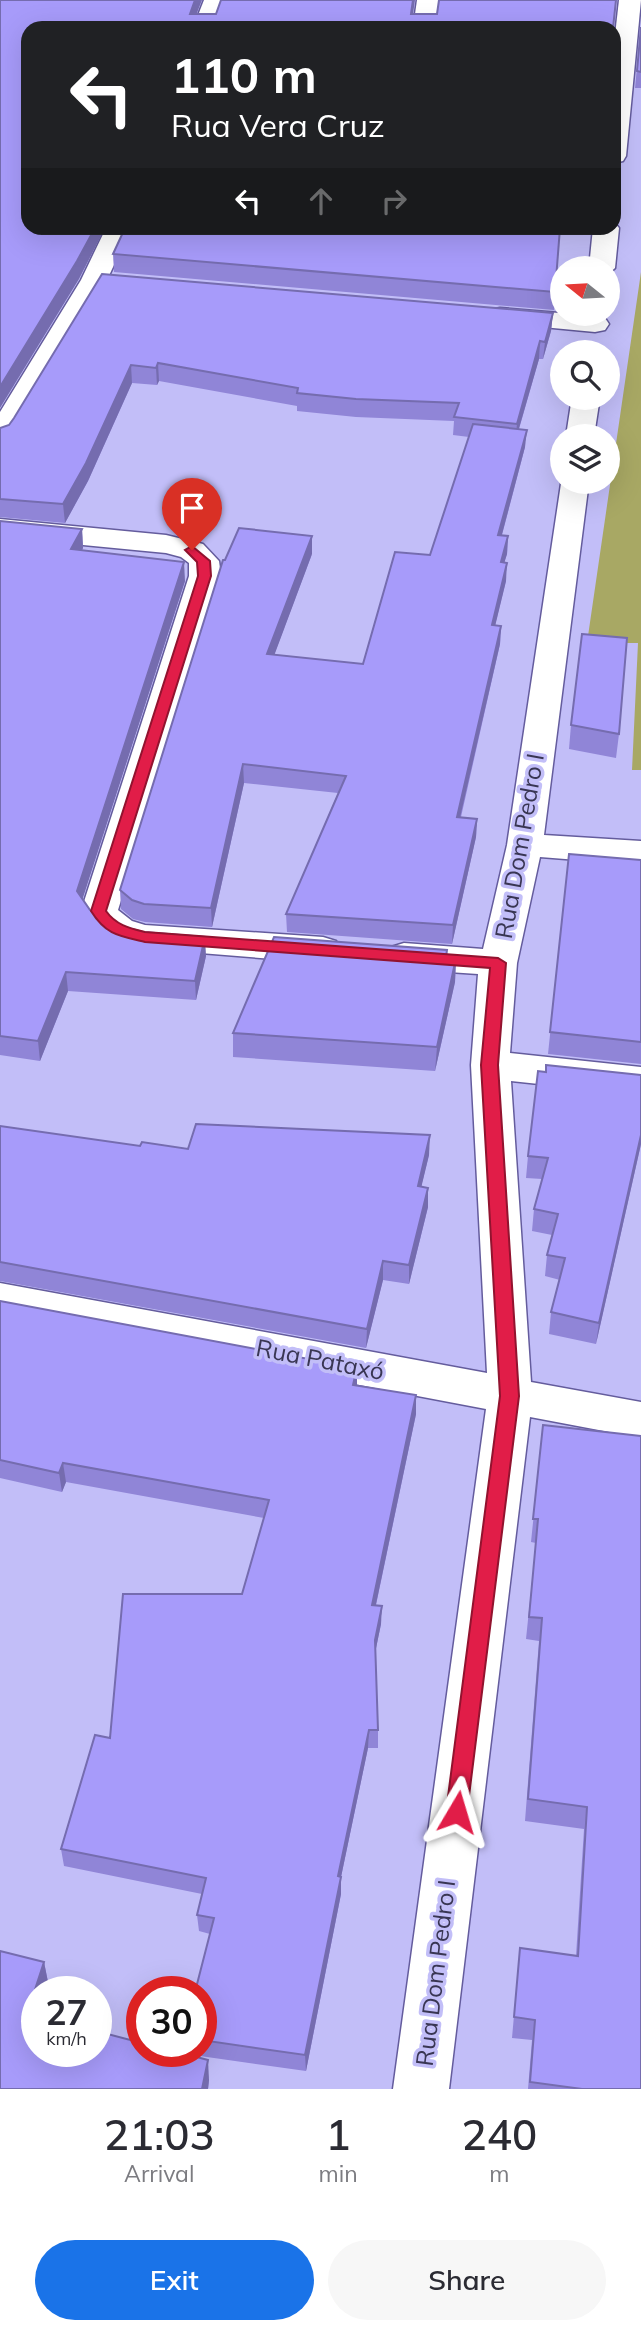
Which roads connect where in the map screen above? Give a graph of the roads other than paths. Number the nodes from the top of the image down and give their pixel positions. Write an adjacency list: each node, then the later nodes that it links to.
1 (215, 0): 4 (street)
2 (428, 0): 5 (street)
3 (630, 0): 6 (street)
4 (207, 21)
5 (425, 21)
6 (634, 52): 7 (street)
7 (621, 120)
8 (115, 235): 11 (street)
9 (605, 235): 10 (street)
10 (603, 256)
11 (94, 281): 12 (street); 15 (street)
12 (122, 283)
13 (470, 313): 14 (street)
14 (550, 317)
15 (0, 435)
16 (572, 494): 18 (street, Rua Dom Pedro I)
17 (0, 528): 20 (street)
18 (525, 845): 19 (street); 20 (street, Rua Dom Pedro I)
19 (641, 853)
20 (498, 963): 21 (street, Rua Dom Pedro I)
21 (489, 1065): 22 (street); 24 (street, Rua Dom Pedro I)
22 (641, 1081)
23 (0, 1300): 24 (street, Rua Pataxó)
24 (510, 1396): 25 (street, Rua Pataxó); 26 (street, Rua Dom Pedro I)
25 (641, 1420)
26 (421, 2089)

